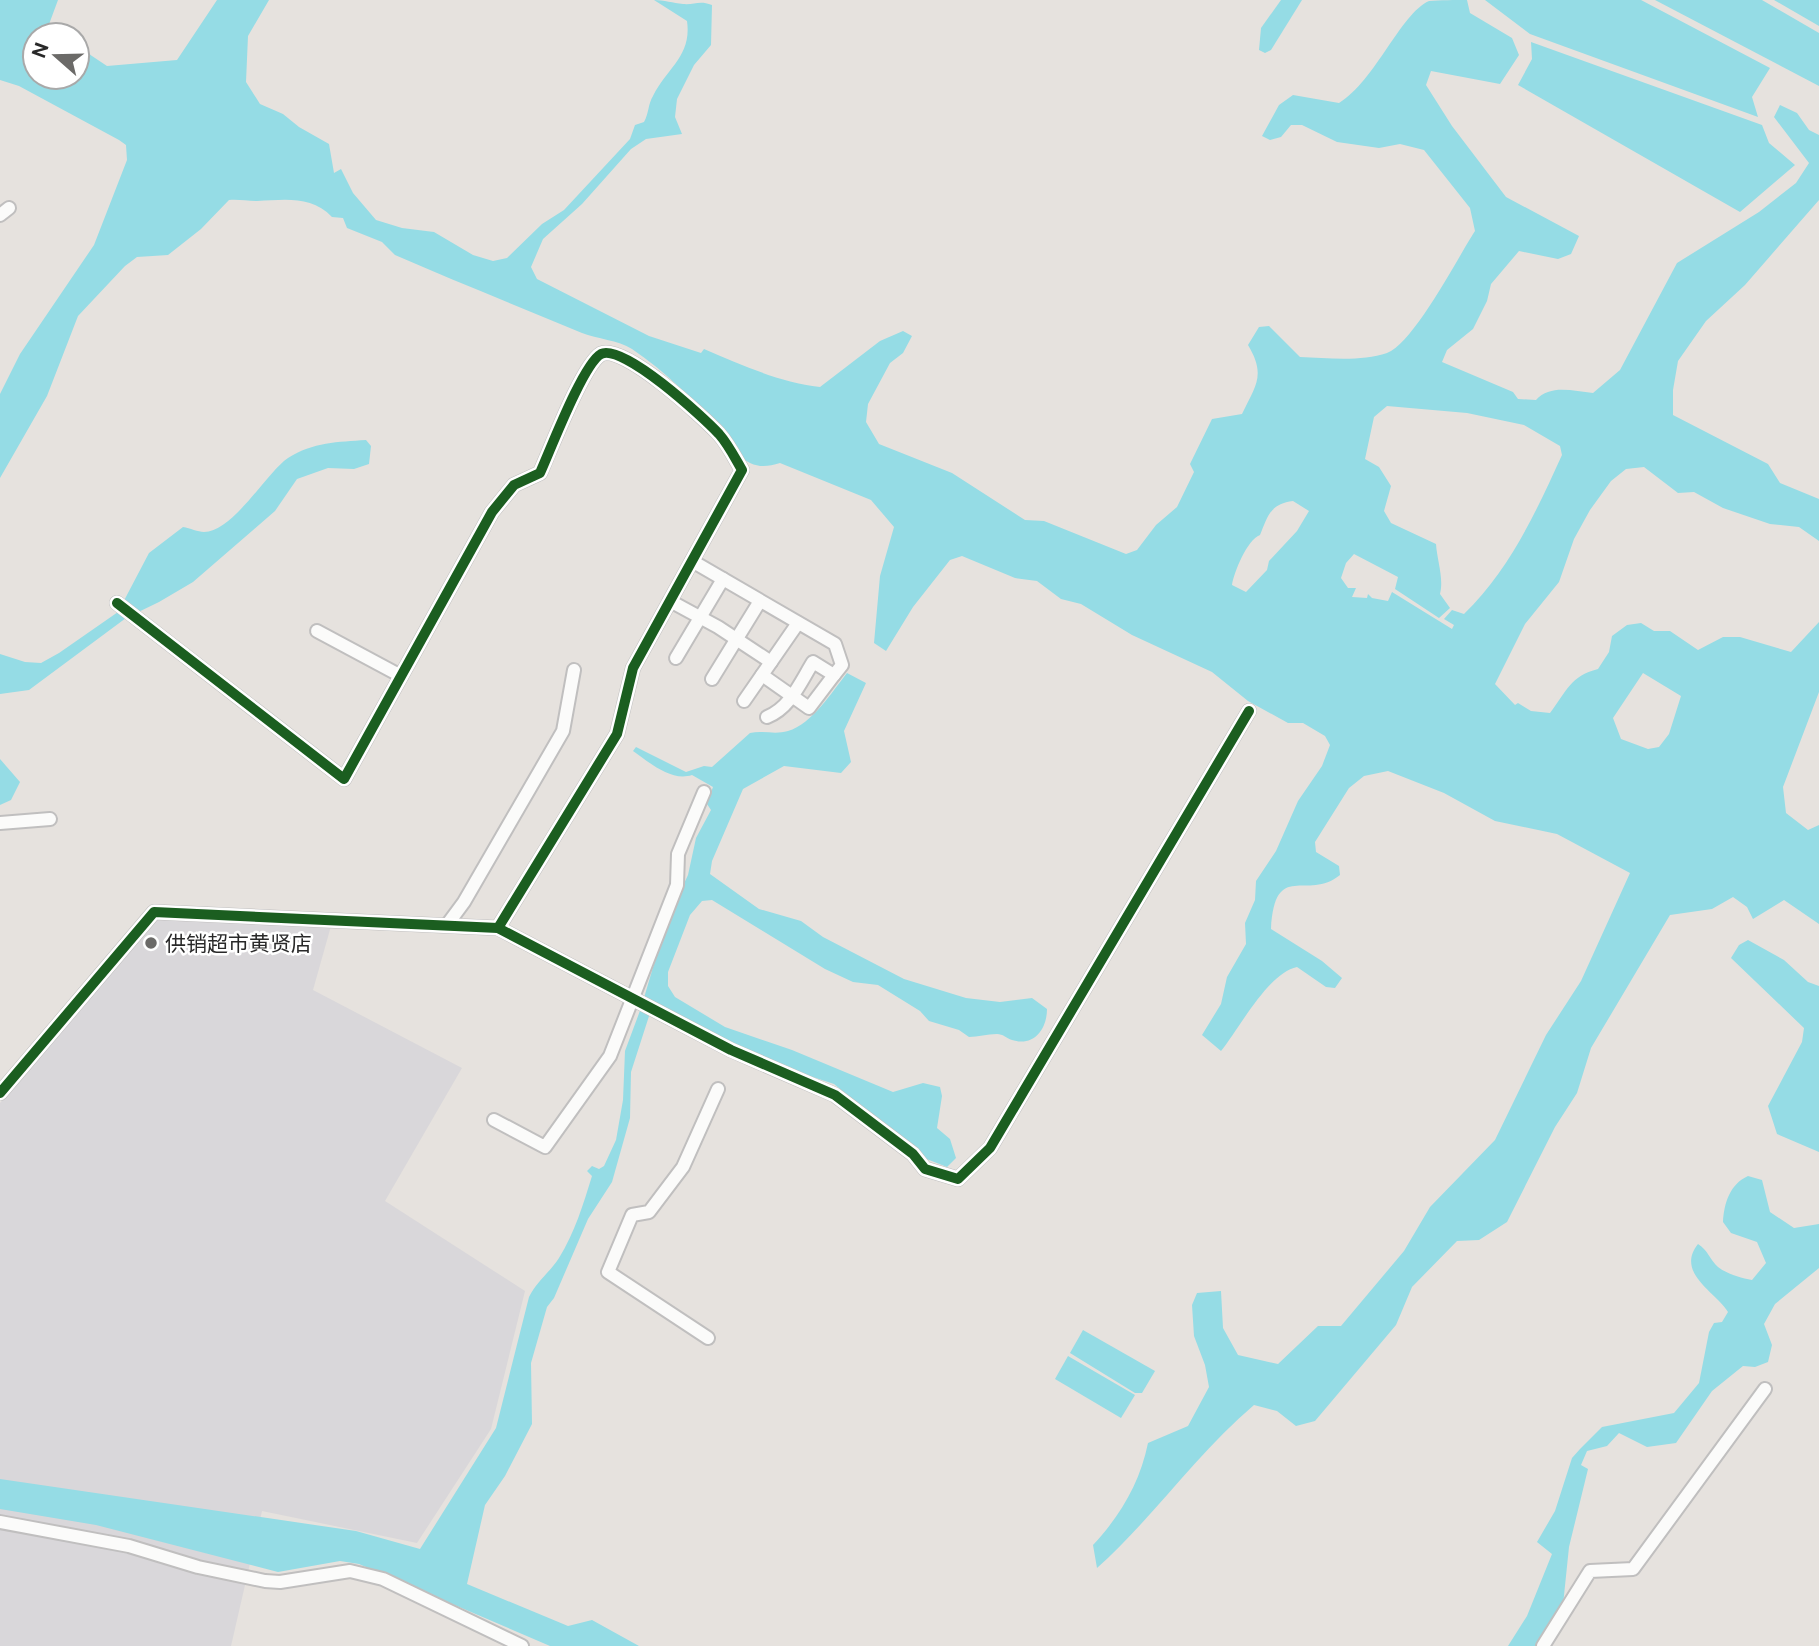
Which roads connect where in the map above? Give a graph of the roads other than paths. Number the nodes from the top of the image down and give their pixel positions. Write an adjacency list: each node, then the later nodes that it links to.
1 (692, 561): 2 (street); 3 (street); 15 (street)
2 (723, 579): 4 (street); 6 (street)
3 (670, 601): 6 (street); 25 (street)
4 (760, 601): 7 (street); 9 (street)
5 (118, 605): 15 (street)
6 (700, 618): 9 (street); 10 (street)
7 (798, 622): 11 (street); 14 (street)
8 (317, 631): 15 (street)
9 (736, 639): 11 (street); 16 (street)
10 (676, 658)
11 (771, 662): 13 (street)
12 (574, 670): 24 (street)
13 (762, 675): 17 (street); 18 (street)
14 (834, 675): 17 (street); 17 (street)
15 (401, 676)
16 (712, 679)
17 (792, 696): 20 (street)
18 (744, 701)
19 (1249, 711): 26 (street)
20 (766, 717)
21 (704, 792): 26 (street)
22 (50, 819): 23 (street)
23 (0, 823)
24 (447, 925): 25 (street); 28 (street)
25 (498, 928): 26 (street)
26 (636, 1001): 29 (street)
27 (718, 1089): 30 (street)
28 (0, 1093)
29 (494, 1120)
30 (708, 1338)
31 (1765, 1389): 34 (street)
32 (0, 1522): 33 (street)
33 (522, 1646)
34 (1543, 1646)

